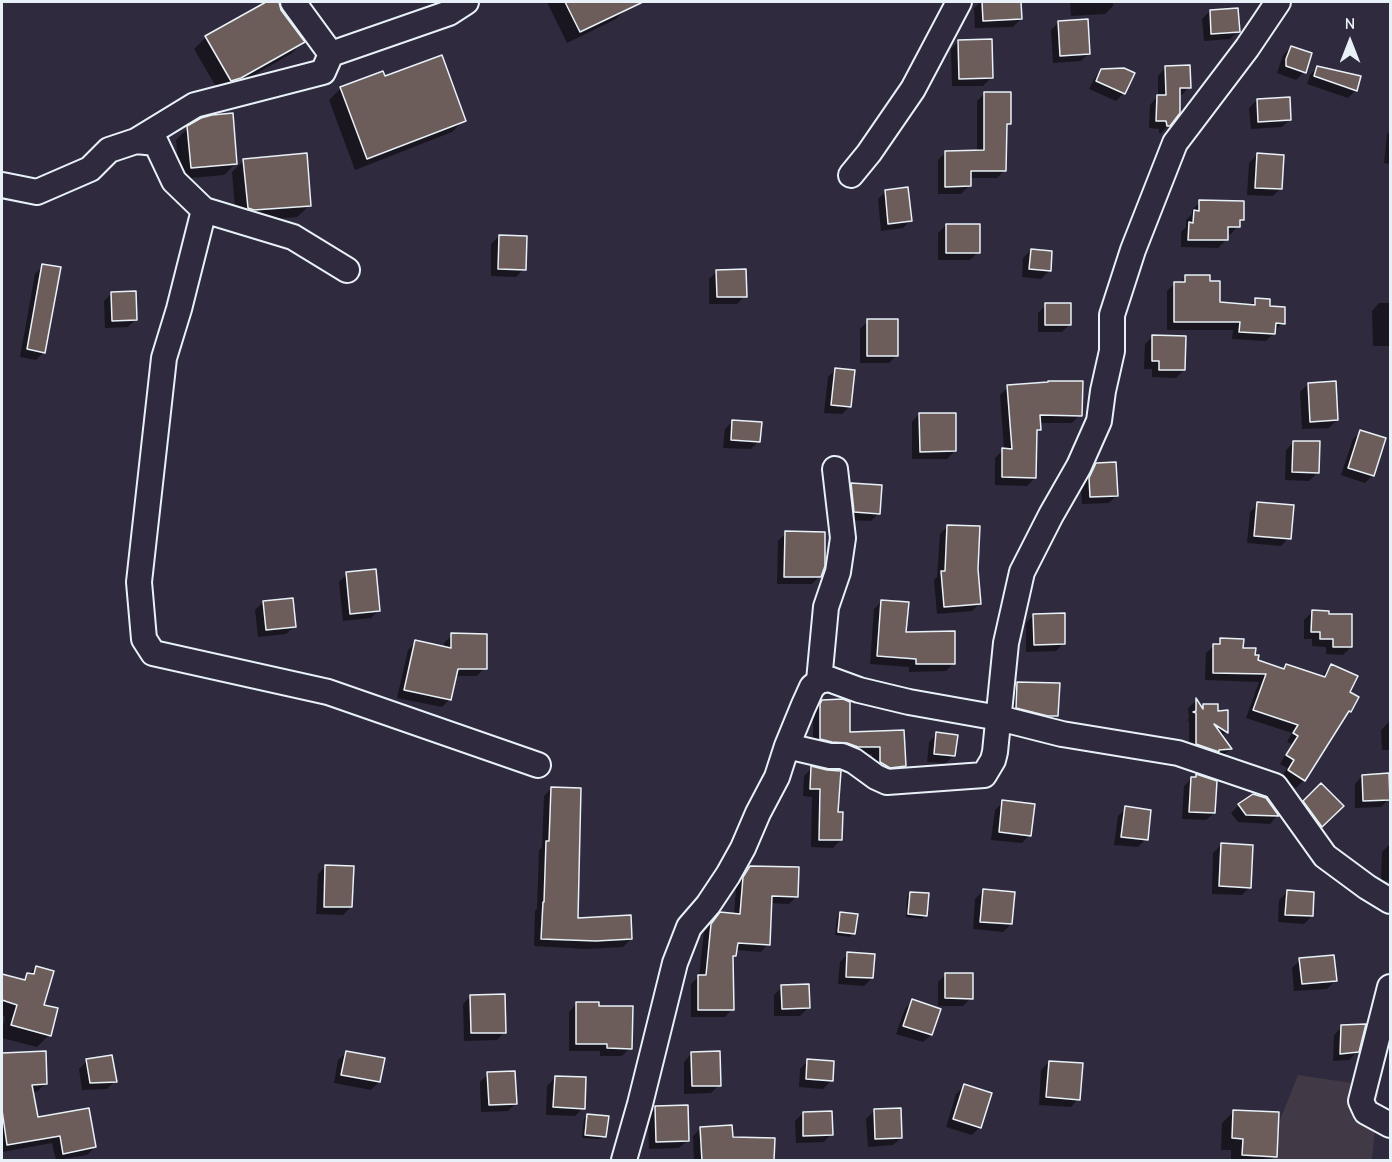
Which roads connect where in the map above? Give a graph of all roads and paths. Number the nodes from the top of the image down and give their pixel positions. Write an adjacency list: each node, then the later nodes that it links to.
1 (294, 2): 5 (street)
2 (466, 2): 5 (street)
3 (959, 2): 7 (street)
4 (1278, 2): 13 (street)
5 (331, 54): 6 (street)
6 (136, 141): 8 (street); 9 (street)
7 (851, 175)
8 (2, 185)
9 (204, 210): 10 (street); 15 (street)
10 (348, 270)
11 (835, 469): 12 (street)
12 (819, 681): 13 (street); 14 (street)
13 (999, 718): 14 (street); 16 (street)
14 (787, 746): 19 (street)
15 (538, 765)
16 (1390, 901)
17 (1390, 987): 18 (street)
18 (1390, 1125)
19 (624, 1161)

